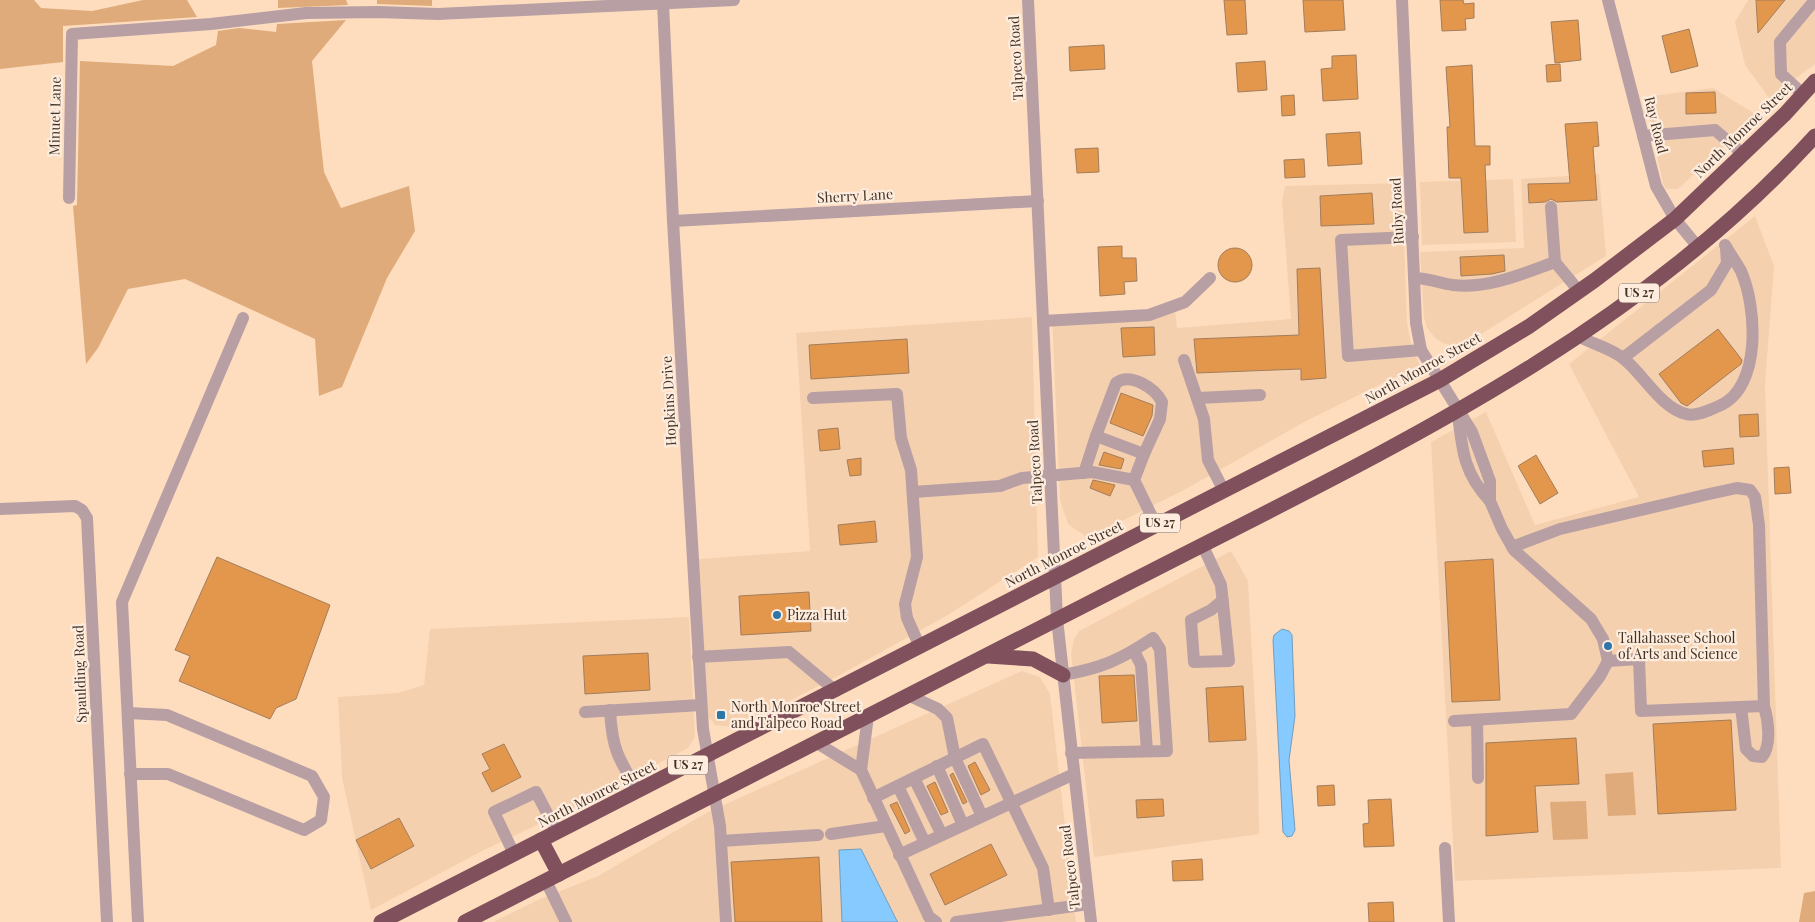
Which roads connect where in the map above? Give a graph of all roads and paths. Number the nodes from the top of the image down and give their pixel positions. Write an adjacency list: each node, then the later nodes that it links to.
1 (734, 0): 6 (street)
2 (1028, 0): 13 (street, Talpeco Road)
3 (1402, 0): 18 (street, Ruby Road)
4 (1608, 0): 9 (street, Ray Road)
5 (1815, 0): 8 (street)
6 (663, 3): 12 (street, Minuet Lane); 16 (street, Hopkins Drive)
7 (1815, 82): 8 (highway, North Monroe Street / US 27)
8 (1803, 94): 11 (highway, North Monroe Street / US 27)
9 (1643, 136): 11 (street); 15 (street, Ray Road)
10 (1815, 136): 17 (highway, US 27)
11 (1743, 154): 15 (highway, North Monroe Street / US 27)
12 (69, 198)
13 (1038, 201): 16 (street, Sherry Lane); 26 (street, Talpeco Road)
14 (1552, 207): 21 (street)
15 (1675, 219): 20 (street, Ray Road); 24 (highway, North Monroe Street / US 27)
16 (673, 221): 53 (street, Hopkins Drive)
17 (1715, 231): 19 (street); 20 (highway, US 27)
18 (1413, 237): 23 (street, Ruby Road); 28 (street)
19 (1725, 245): 29 (street); 29 (street)
20 (1698, 247): 27 (highway, US 27)
21 (1555, 262): 23 (street); 24 (street)
22 (1210, 278): 26 (street)
23 (1414, 278): 28 (street, Ruby Road)
24 (1579, 291): 31 (highway, North Monroe Street / US 27)
25 (243, 318): 63 (street)
26 (1043, 321): 39 (street, Talpeco Road)
27 (1580, 337): 29 (street); 35 (highway, US 27)
28 (1421, 350): 31 (street, Ruby Road)
29 (1623, 358)
30 (1184, 360): 34 (street)
31 (1440, 380): 35 (street, Ruby Road); 41 (highway, North Monroe Street / US 27)
32 (1260, 395): 34 (street)
33 (813, 398): 42 (street)
34 (1198, 398): 41 (street)
35 (1458, 411): 45 (highway, US 27); 46 (street, Ruby Road)
36 (1096, 436): 37 (street); 37 (street); 38 (street)
37 (1144, 454): 40 (street)
38 (1084, 473): 39 (street); 40 (street)
39 (1051, 476): 42 (street); 47 (street, Talpeco Road)
40 (1134, 480): 44 (street)
41 (1224, 490): 44 (highway, North Monroe Street / US 27)
42 (913, 492): 50 (street)
43 (0, 509): 101 (street, Spaulding Road)
44 (1156, 525): 47 (highway, North Monroe Street / US 27)
45 (1202, 544): 48 (street); 49 (highway, US 27)
46 (1512, 546): 54 (street, Ruby Road); 59 (street)
47 (1056, 577): 49 (street, Talpeco Road); 50 (highway, North Monroe Street / US 27)
48 (1223, 600): 48 (street)
49 (1057, 619): 52 (highway, US 27); 55 (street, Talpeco Road)
50 (920, 647): 56 (highway, North Monroe Street / US 27)
51 (1134, 651): 55 (street); 68 (street); 68 (street)
52 (986, 656): 55 (highway); 57 (highway, US 27)
53 (698, 657): 56 (street); 58 (street, Hopkins Drive)
54 (1608, 661): 60 (street); 65 (street)
55 (1063, 675): 69 (street, Talpeco Road)
56 (836, 691): 70 (highway, North Monroe Street / US 27)
57 (910, 696): 64 (highway, US 27); 71 (street)
58 (701, 705): 61 (street); 70 (street, Hopkins Drive)
59 (1764, 706): 60 (street); 60 (street)
60 (1741, 707)
61 (610, 710): 62 (street); 79 (street)
62 (585, 712)
63 (128, 713): 74 (street); 74 (street)
64 (868, 716): 67 (highway, US 27); 73 (street)
65 (1477, 720): 66 (street); 77 (street)
66 (1454, 721)
67 (817, 743): 73 (street); 80 (highway, US 27)
68 (1146, 752): 69 (street)
69 (1071, 753): 75 (street, Talpeco Road)
70 (708, 755): 79 (highway, North Monroe Street / US 27); 80 (street, Hopkins Drive)
71 (955, 758): 72 (street); 82 (street); 83 (street)
72 (937, 766): 76 (street); 84 (street)
73 (861, 770): 81 (street)
74 (130, 774): 102 (street)
75 (1074, 774): 82 (street); 98 (street, Talpeco Road)
76 (914, 778): 78 (street); 89 (street)
77 (1478, 778)
78 (898, 786): 81 (street); 92 (street)
79 (638, 791): 86 (highway, North Monroe Street / US 27)
80 (714, 796): 91 (street, Hopkins Drive); 96 (highway, US 27)
81 (873, 798): 85 (street)
82 (1012, 803): 83 (street); 99 (street)
83 (982, 816): 84 (street)
84 (963, 825): 89 (street)
85 (886, 826): 87 (street); 95 (street)
86 (557, 832): 90 (highway, North Monroe Street / US 27); 94 (street)
87 (831, 834)
88 (818, 835): 91 (street)
89 (942, 835): 92 (street)
90 (541, 840): 94 (highway, North Monroe Street / US 27); 96 (highway)
91 (721, 840): 106 (street, Hopkins Drive)
92 (925, 843): 95 (street)
93 (1446, 848): 110 (street)
94 (514, 854): 103 (highway, North Monroe Street / US 27)
95 (899, 855): 107 (street)
96 (559, 874): 97 (highway, US 27)
97 (546, 881): 100 (highway, US 27); 105 (street)
98 (1089, 904): 99 (street); 109 (street, Talpeco Road)
99 (1049, 910): 108 (street)
100 (486, 917): 104 (highway, US 27)
101 (107, 922)
102 (138, 922)
103 (381, 922)
104 (465, 922)
105 (566, 922)
106 (726, 922)
107 (936, 922)
108 (956, 922)
109 (1091, 922)
110 (1449, 922)

